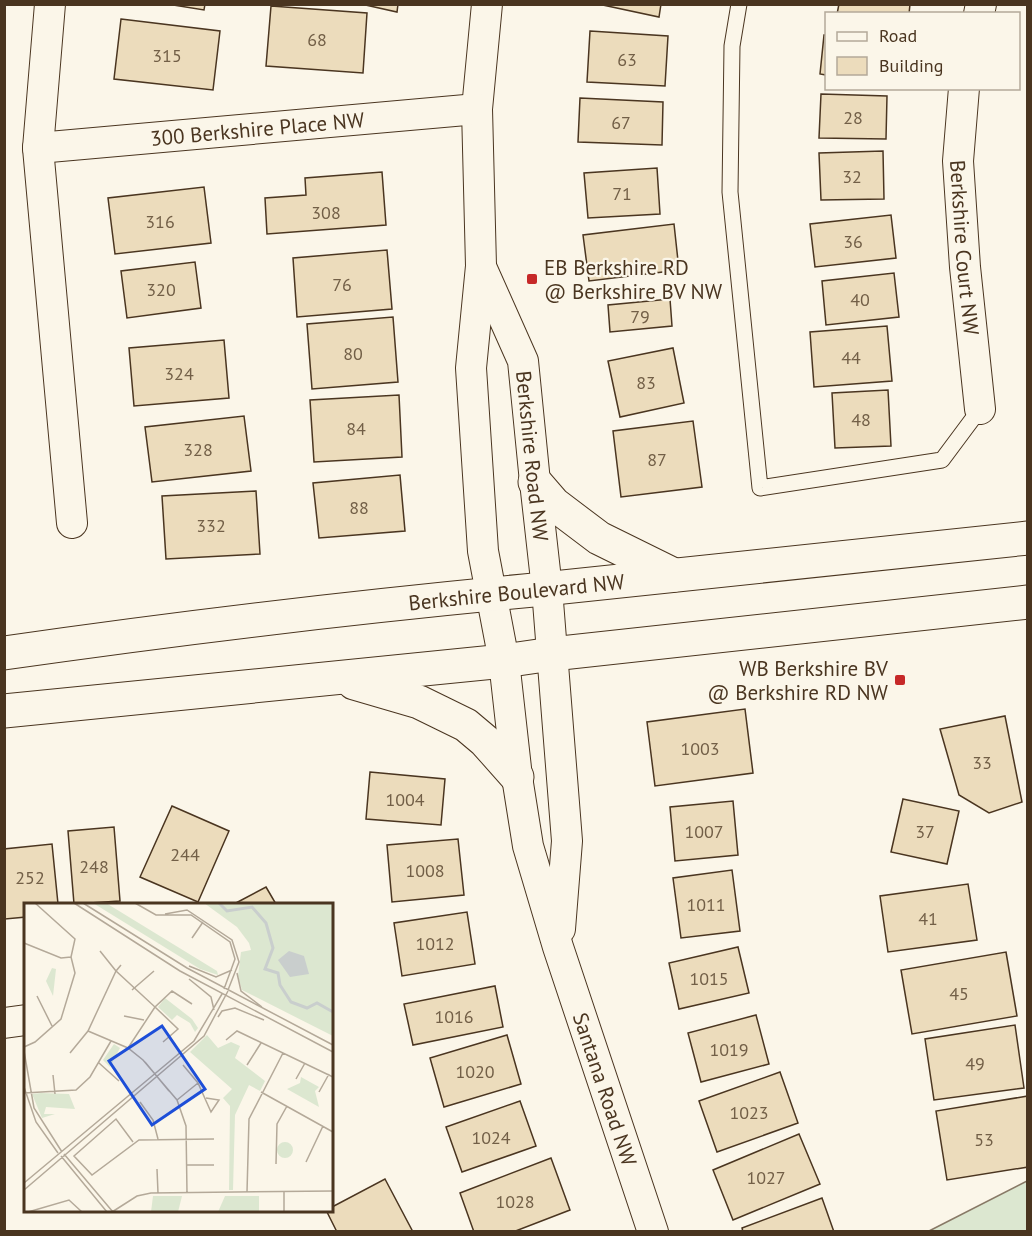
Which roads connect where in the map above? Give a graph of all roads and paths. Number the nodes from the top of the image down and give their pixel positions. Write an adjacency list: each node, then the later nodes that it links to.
1 (50, 4): 6 (street)
2 (487, 4): 5 (street, Berkshire Road NW)
3 (739, 4): 8 (lane)
4 (964, 90): 8 (street, Berkshire Court NW)
5 (477, 109): 6 (street, 300 Berkshire Place NW); 7 (street, Berkshire Road NW)
6 (38, 148): 10 (street)
7 (481, 266): 9 (street, Berkshire Road NW); 14 (street, Berkshire Road NW)
8 (980, 409)
9 (535, 482): 12 (main road); 13 (street, Berkshire Road NW)
10 (72, 522)
11 (1028, 538): 12 (main road, Berkshire Boulevard NW)
12 (674, 575): 13 (main road, Berkshire Boulevard NW)
13 (547, 589): 14 (main road, Berkshire Boulevard NW); 17 (street, Berkshire Road NW)
14 (490, 594): 16 (main road, Berkshire Boulevard NW); 18 (street, Berkshire Road NW)
15 (1028, 602): 17 (main road)
16 (4, 652)
17 (552, 654): 18 (main road); 22 (street, Santana Road NW)
18 (504, 661): 19 (main road); 21 (street, Santana Road NW)
19 (335, 678): 20 (main road); 21 (main road)
20 (4, 711)
21 (517, 777): 22 (street, Santana Road NW)
22 (558, 947): 25 (street, Santana Road NW)
23 (24, 1020): 24 (street)
24 (4, 1023)
25 (653, 1232)

